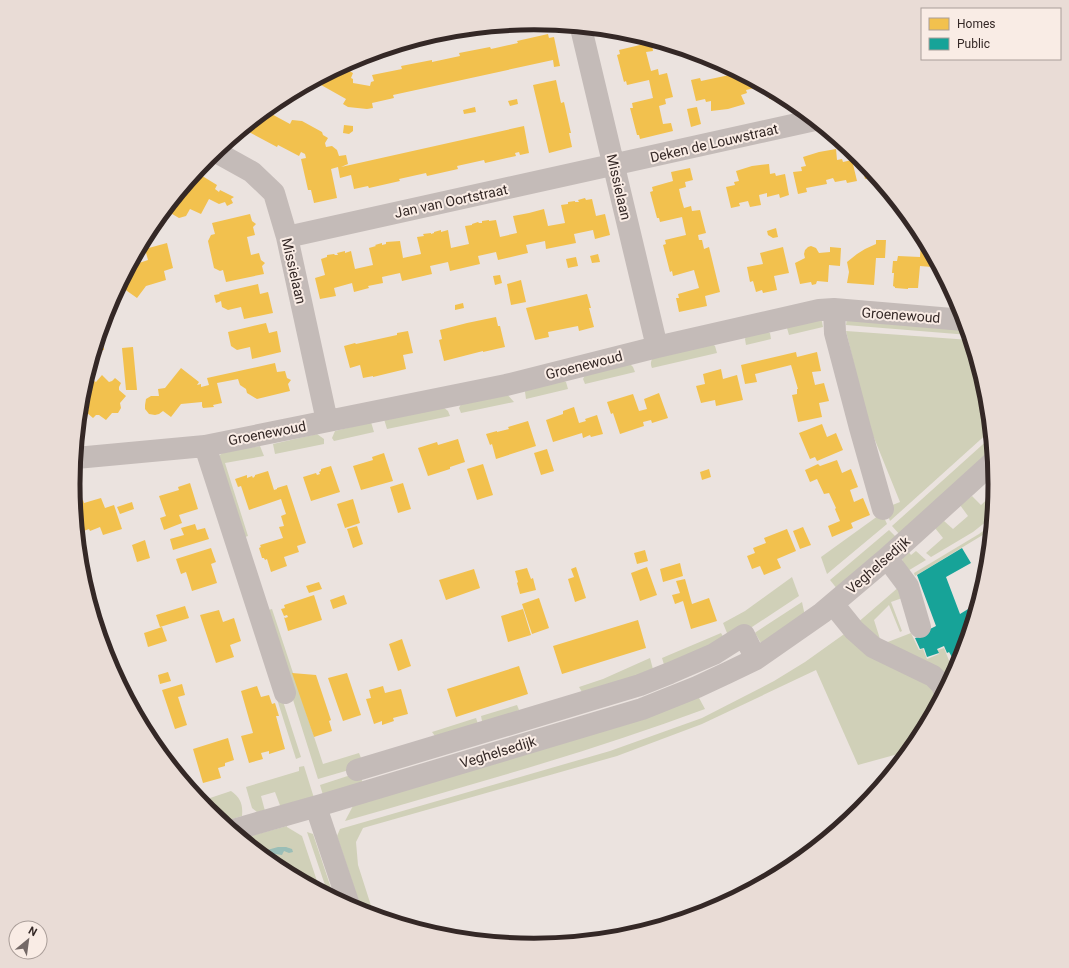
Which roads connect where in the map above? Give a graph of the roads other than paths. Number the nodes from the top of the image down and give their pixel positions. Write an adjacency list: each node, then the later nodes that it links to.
1 (582, 33): 4 (street, Missielaan)
2 (807, 121): 4 (street, Deken de Louwstraat)
3 (222, 155): 5 (street, Missielaan)
4 (614, 165): 5 (street, Jan van Oortstraat); 8 (street, Missielaan)
5 (287, 237): 9 (street, Missielaan)
6 (834, 309): 7 (street, Groenewoud); 8 (street, Groenewoud); 13 (street)
7 (957, 319)
8 (657, 347): 9 (street, Groenewoud)
9 (327, 421): 10 (street, Groenewoud)
10 (205, 446): 11 (street, Groenewoud); 19 (street)
11 (81, 458)
12 (988, 467): 14 (street, Veghelsedijk)
13 (883, 509)
14 (887, 558): 15 (street, Veghelsedijk); 16 (street)
15 (833, 604): 17 (street, Veghelsedijk); 18 (street)
16 (920, 627)
17 (756, 659): 20 (street, Veghelsedijk); 21 (street, Veghelsedijk)
18 (942, 685)
19 (284, 693)
20 (357, 770)
21 (316, 807): 22 (street, Veghelsedijk); 23 (street)
22 (239, 828)
23 (346, 896)

